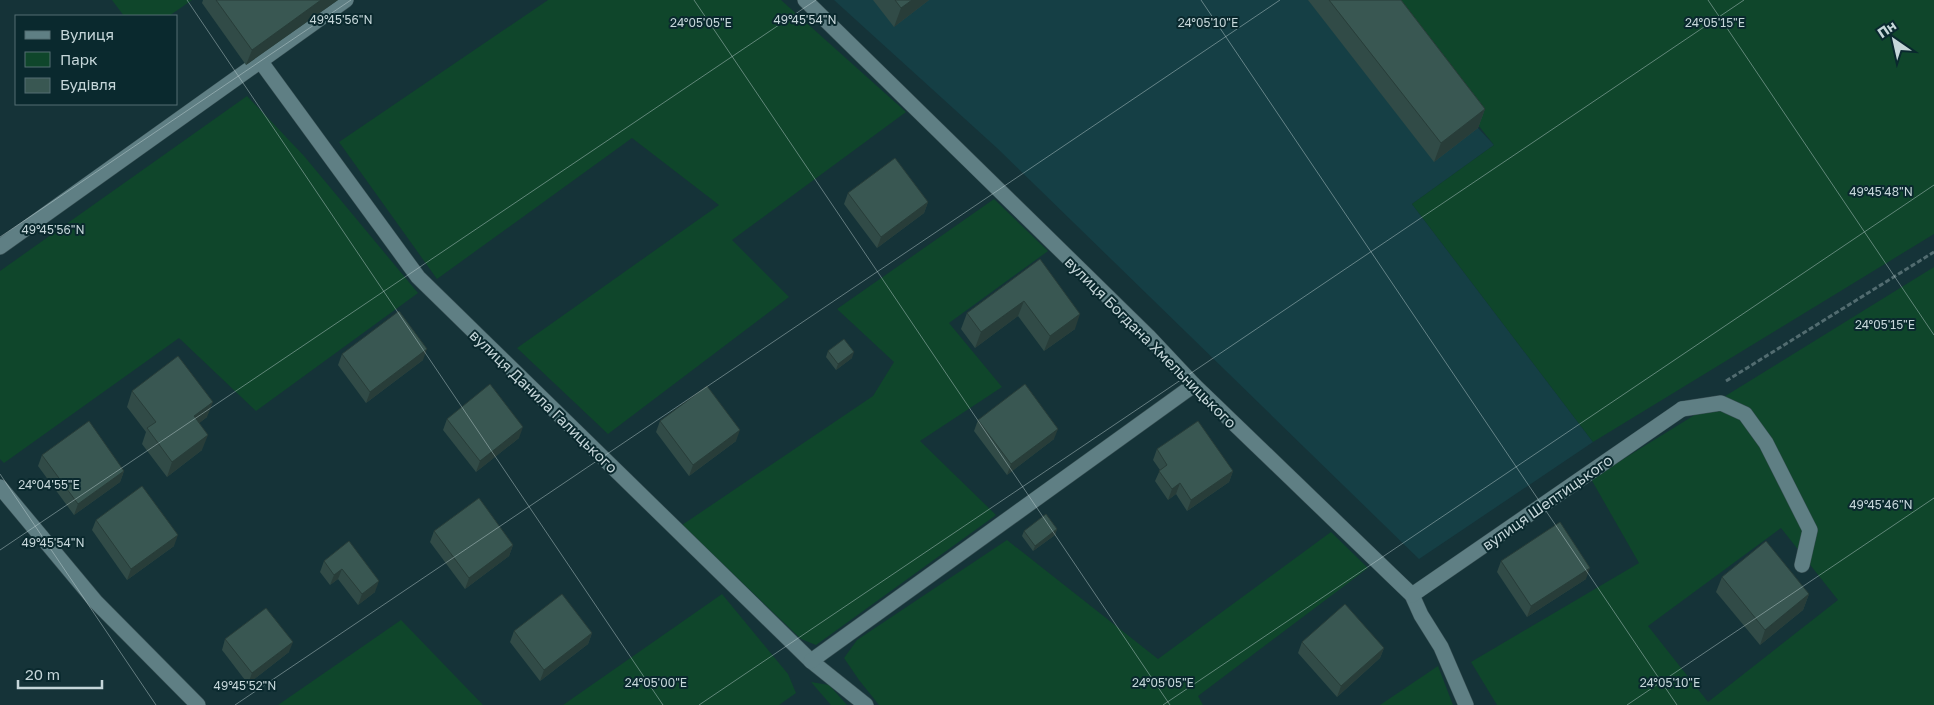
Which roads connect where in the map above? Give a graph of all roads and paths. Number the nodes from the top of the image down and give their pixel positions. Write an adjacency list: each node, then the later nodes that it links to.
1 (346, 0): 3 (street)
2 (805, 0): 7 (street, вулиця Богдана Хмельницького)
3 (261, 62): 4 (street); 11 (street, вулиця Данила Галицького)
4 (0, 247)
5 (1934, 252): 6 (path)
6 (1724, 383)
7 (1194, 385): 10 (street, вулиця Богдана Хмельницького); 11 (street)
8 (0, 487): 12 (street)
9 (1802, 565): 10 (street, вулиця Шептицького)
10 (1412, 595): 14 (street, вулиця Богдана Хмельницького)
11 (811, 660): 13 (street, вулиця Данила Галицького)
12 (198, 705)
13 (866, 705)
14 (1466, 705)

